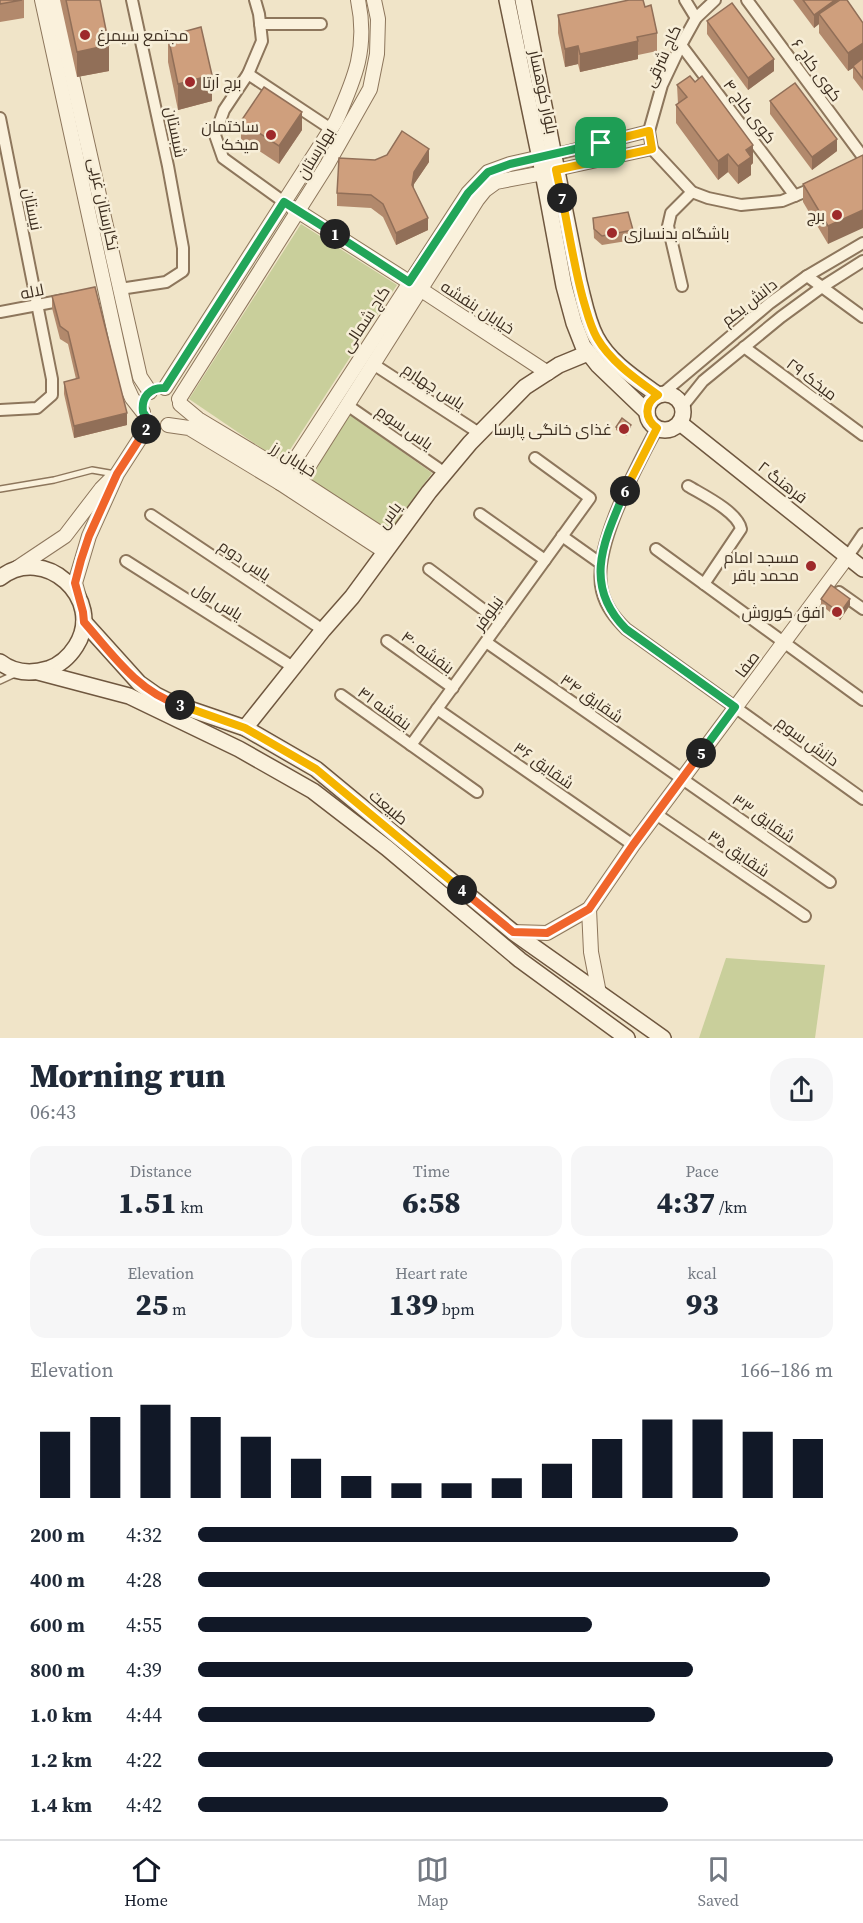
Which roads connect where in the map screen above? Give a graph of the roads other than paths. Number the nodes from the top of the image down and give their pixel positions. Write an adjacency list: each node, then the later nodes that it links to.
1 (42, 0): 35 (street, نگارستان غربی)
2 (55, 0): 34 (street, نگارستان غربی)
3 (132, 0): 34 (street, شبستان)
4 (255, 0): 13 (street)
5 (358, 0): 18 (street, بهارستان)
6 (374, 0): 27 (street, بهارستان)
7 (507, 0): 22 (main road, بلوار کوهسار)
8 (523, 0): 22 (main road, بلوار کوهسار)
9 (685, 0): 12 (street)
10 (715, 0): 12 (street, کاج شرقی)
11 (747, 0): 21 (street, کوی کاج ۶)
12 (696, 18): 15 (street, کاج شرقی)
13 (260, 24): 14 (street); 16 (street)
14 (321, 24)
15 (681, 45): 19 (street, کاج شرقی); 25 (street, کوی کاج ۴)
16 (248, 74): 18 (street); 26 (street)
17 (0, 118): 37 (street, نیستان)
18 (331, 129): 26 (street, بهارستان)
19 (649, 131): 20 (street); 22 (street)
20 (652, 149): 22 (street); 24 (street)
21 (863, 157)
22 (548, 164): 31 (street, کاج شمالی); 41 (main road, بلوار کوهسار); 46 (main road, بلوار کوهسار)
23 (823, 184): 25 (street)
24 (692, 192): 25 (street); 32 (street)
25 (795, 196)
26 (284, 202): 27 (street, خیابان بنفشه); 44 (street, بهارستان)
27 (299, 211): 31 (street, خیابان بنفشه); 47 (street, بهارستان)
28 (863, 243): 30 (street, دانش یکم)
29 (863, 261): 33 (street, دانش یکم)
30 (807, 276): 33 (street); 46 (street, دانش یکم)
31 (415, 285): 42 (street, کاج شمالی); 43 (street, خیابان بنفشه); 61 (street, کاج شمالی)
32 (682, 286)
33 (822, 287): 39 (street); 40 (street, دانش یکم)
34 (120, 289): 35 (street); 45 (street, نگارستان غربی)
35 (100, 293): 52 (street, نگارستان غربی)
36 (71, 298): 37 (street, لاله)
37 (36, 305): 38 (street, لاله); 50 (street, نیستان)
38 (0, 312)
39 (863, 317)
40 (744, 347): 49 (street, دانش یکم); 57 (street, میخک ۲۹)
41 (588, 352): 43 (main road, یاس); 51 (main road, بلوار کوهسار)
42 (373, 364): 48 (street, کاج شمالی); 56 (street, یاس چهارم)
43 (548, 373): 56 (main road, یاس)
44 (165, 388): 45 (street); 47 (street)
45 (150, 392): 52 (street)
46 (660, 395): 49 (main road); 51 (main road)
47 (180, 401): 54 (street); 61 (street, خیابان رز)
48 (347, 405): 59 (street, یاس سوم); 62 (street, کاج شمالی)
49 (683, 406): 53 (main road)
50 (0, 410)
51 (647, 412): 55 (main road)
52 (147, 417): 54 (street); 60 (street)
53 (680, 423): 55 (main road); 71 (main road, فرهنگ ۲)
54 (168, 425): 61 (street, خیابان رز)
55 (657, 428): 74 (street)
56 (479, 433): 59 (main road, یاس)
57 (863, 435)
58 (535, 458): 68 (street, نیلوفر)
59 (445, 473): 69 (main road, یاس)
60 (117, 474): 64 (lane); 77 (street); 80 (street)
61 (283, 478): 62 (street, خیابان رز)
62 (296, 486): 69 (street, خیابان رز)
63 (688, 486): 79 (street)
64 (0, 489)
65 (480, 514): 72 (street)
66 (151, 515): 84 (street, یاس دوم)
67 (863, 534): 71 (street)
68 (562, 536): 72 (street, نیلوفر); 74 (street)
69 (388, 546): 84 (main road, یاس)
70 (656, 549): 79 (street)
71 (848, 556): 76 (main road, فرهنگ ۲); 78 (street, صفا)
72 (545, 560): 83 (street, نیلوفر)
73 (126, 561): 89 (street, یاس اول)
74 (600, 563): 96 (street, دانش سوم)
75 (429, 569): 83 (street)
76 (863, 569)
77 (4, 574): 80 (main road)
78 (827, 583): 81 (street); 87 (street, صفا)
79 (704, 584): 87 (street)
80 (81, 602): 82 (main road)
81 (863, 609)
82 (84, 622): 91 (main road); 98 (main road, طبیعت)
83 (500, 622): 86 (street, نیلوفر)
84 (323, 630): 89 (main road, یاس)
85 (387, 640): 93 (street, بنفشه ۴۰)
86 (486, 642): 93 (street, نیلوفر); 100 (street, شقایق ۳۴)
87 (784, 642): 95 (street); 96 (street, صفا)
88 (0, 662): 90 (main road)
89 (293, 667): 98 (main road, یاس)
90 (21, 672): 91 (main road); 92 (lane)
91 (38, 672): 110 (main road, طبیعت)
92 (0, 681)
93 (453, 688): 97 (street, نیلوفر)
94 (341, 695): 99 (street, بنفشه ۴۱)
95 (863, 700)
96 (735, 707): 100 (street, صفا); 102 (street, دانش سوم)
97 (437, 709): 99 (street, نیلوفر); 104 (street, شقایق ۳۶)
98 (245, 728): 108 (main road, طبیعت)
99 (411, 746): 101 (street, بنفشه ۴۱)
100 (682, 779): 103 (street, صفا); 105 (street, شقایق ۳۳)
101 (477, 792)
102 (863, 799)
103 (656, 814): 104 (street, صفا); 107 (street, شقایق ۳۵)
104 (633, 845): 106 (street, صفا)
105 (830, 882)
106 (589, 909): 108 (street); 109 (street)
107 (805, 916)
108 (513, 932): 109 (main road, طبیعت)
109 (600, 993): 111 (main road, طبیعت)
110 (627, 1038)
111 (663, 1038)

